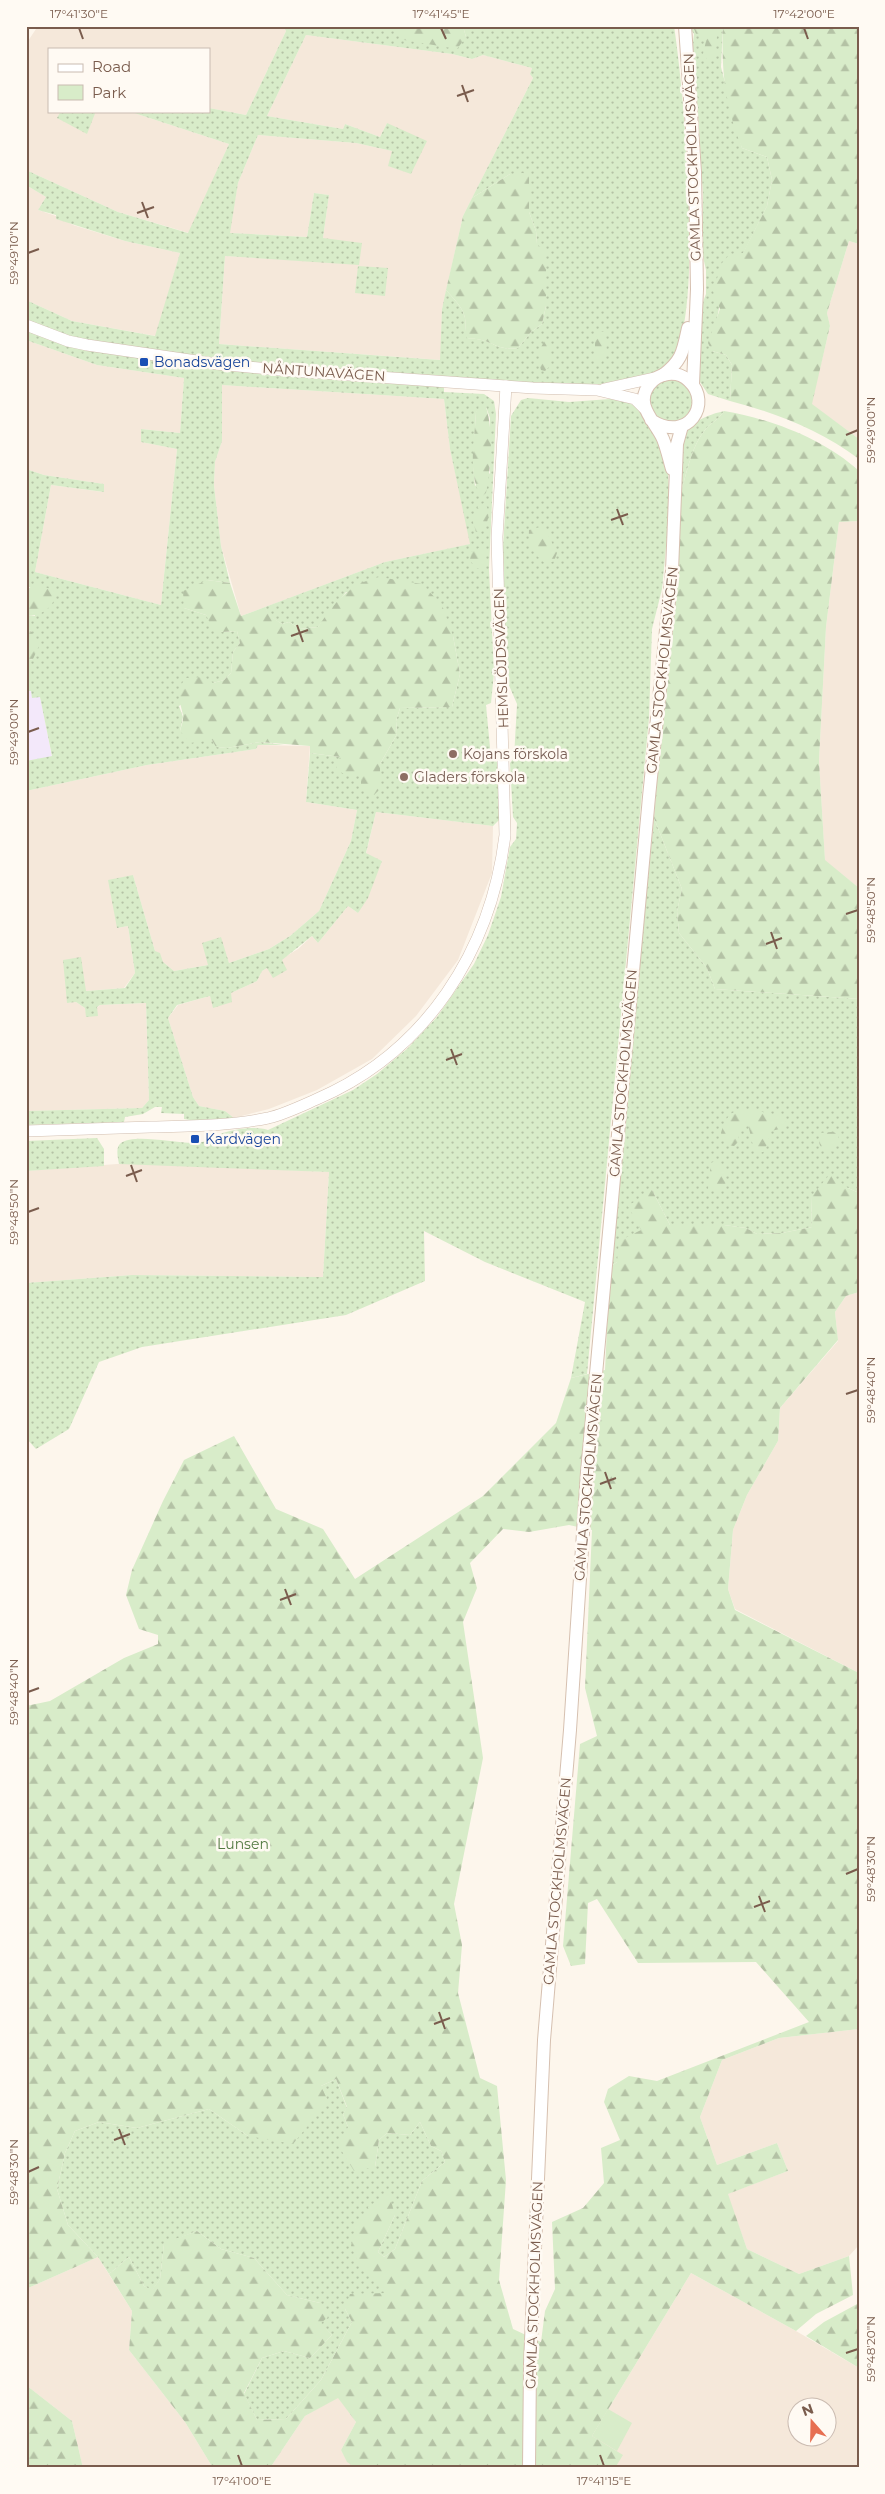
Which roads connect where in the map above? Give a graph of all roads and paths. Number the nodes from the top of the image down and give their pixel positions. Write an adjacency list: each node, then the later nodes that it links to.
1 (685, 26): 2 (main road, GAMLA STOCKHOLMSVÄGEN)
2 (697, 289): 4 (main road, GAMLA STOCKHOLMSVÄGEN); 5 (main road, GAMLA STOCKHOLMSVÄGEN)
3 (26, 325): 6 (street, NÅNTUNAVÄGEN)
4 (659, 377): 5 (main road); 7 (street, NÅNTUNAVÄGEN); 8 (main road)
5 (693, 384): 10 (main road)
6 (506, 386): 7 (street, NÅNTUNAVÄGEN); 12 (street, HEMSLÖJDSVÄGEN)
7 (597, 390): 8 (street, NÅNTUNAVÄGEN)
8 (644, 408): 9 (main road)
9 (651, 420): 10 (main road); 11 (main road, GAMLA STOCKHOLMSVÄGEN)
10 (682, 426): 11 (main road, GAMLA STOCKHOLMSVÄGEN)
11 (677, 488): 13 (main road, GAMLA STOCKHOLMSVÄGEN)
12 (26, 1131)
13 (529, 2468)

